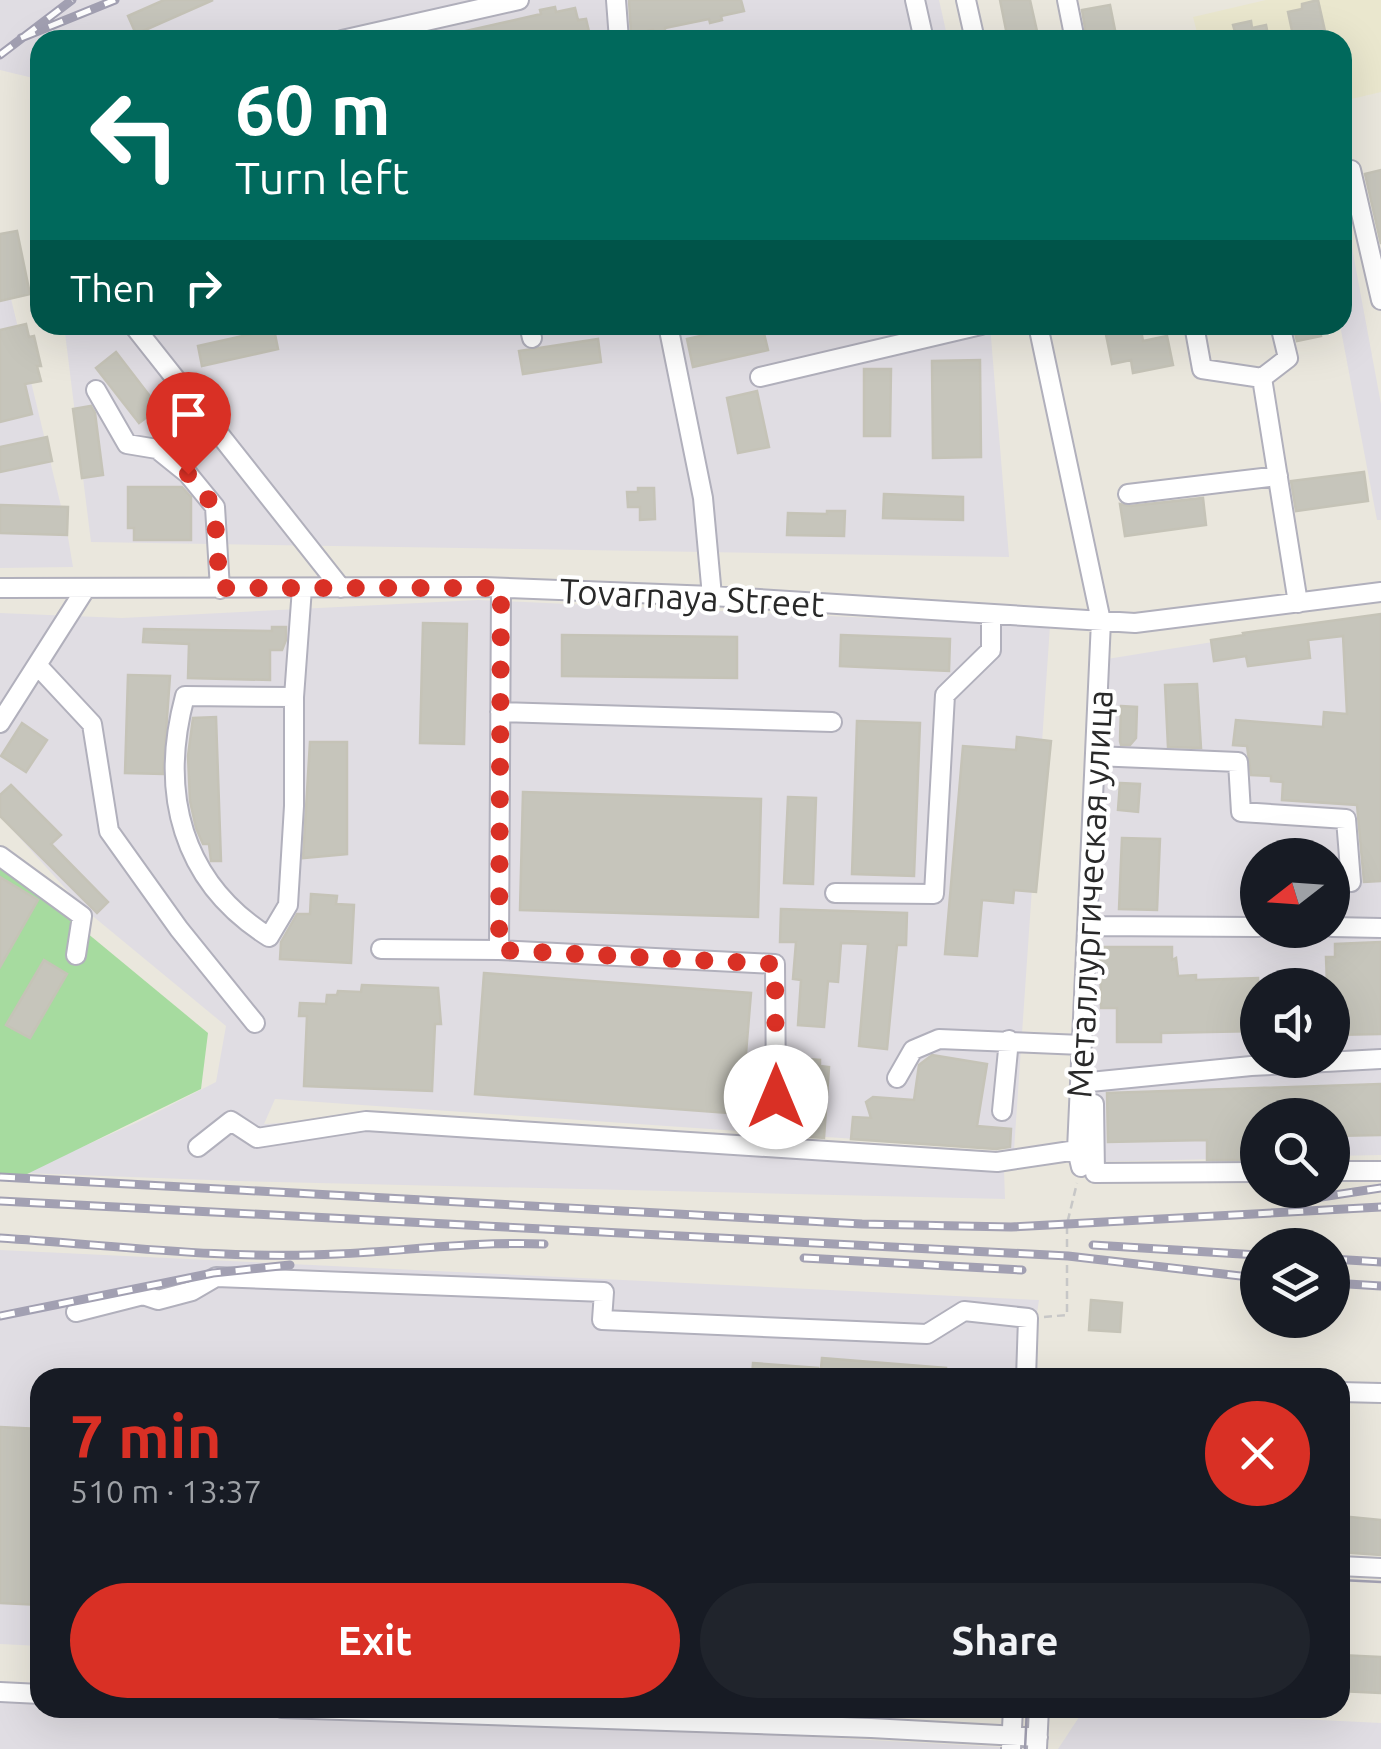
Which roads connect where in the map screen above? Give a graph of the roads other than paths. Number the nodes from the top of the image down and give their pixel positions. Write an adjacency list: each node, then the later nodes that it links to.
1 (519, 0): 6 (street)
2 (616, 0): 7 (street)
3 (915, 0): 8 (street)
4 (966, 0): 9 (street)
5 (1067, 0): 10 (street)
6 (386, 30)
7 (618, 30)
8 (922, 30)
9 (973, 30)
10 (1072, 30)
11 (1352, 174): 12 (street)
12 (1381, 300)
13 (142, 335): 28 (street)
14 (670, 335): 31 (street)
15 (938, 335): 19 (street)
16 (1040, 335): 34 (street, Металлургическая улица)
17 (1196, 335): 20 (street)
18 (1282, 335): 20 (street)
19 (760, 377)
20 (1262, 378): 22 (street)
21 (96, 390): 26 (street)
22 (1278, 476): 23 (street); 32 (street)
23 (1128, 494)
24 (0, 588): 25 (street, Tovarnaya Street)
25 (86, 588): 26 (street, Tovarnaya Street); 35 (street)
26 (220, 588): 27 (street, Tovarnaya Street)
27 (302, 588): 28 (street, Tovarnaya Street); 36 (street)
28 (341, 588): 29 (street, Tovarnaya Street)
29 (501, 588): 31 (street, Tovarnaya Street); 37 (street)
30 (1381, 592): 32 (street, Tovarnaya Street)
31 (712, 596): 33 (street, Tovarnaya Street)
32 (1298, 603): 34 (street, Tovarnaya Street)
33 (991, 614): 34 (street, Tovarnaya Street); 43 (street)
34 (1102, 621): 40 (street, Металлургическая улица)
35 (38, 664): 39 (street); 51 (street)
36 (294, 697): 36 (street)
37 (500, 712): 38 (street); 49 (street)
38 (832, 722)
39 (0, 723)
40 (1095, 756): 42 (street); 44 (street, Металлургическая улица)
41 (0, 856): 50 (street)
42 (1351, 882)
43 (834, 893)
44 (1088, 926): 45 (street); 53 (street, Металлургическая улица)
45 (1240, 927)
46 (1350, 928): 47 (street)
47 (1381, 928)
48 (380, 949): 49 (street)
49 (499, 950): 57 (street)
50 (76, 955)
51 (256, 1023)
52 (1009, 1040): 53 (street); 55 (street); 59 (street)
53 (1082, 1045): 56 (street, Металлургическая улица)
54 (1381, 1059): 56 (street)
55 (897, 1078)
56 (1080, 1083): 58 (street, Металлургическая улица)
57 (776, 1097)
58 (1080, 1104): 60 (street, Металлургическая улица); 62 (street)
59 (1002, 1112)
60 (198, 1147)
61 (1381, 1171): 63 (street)
62 (1240, 1172)
63 (1350, 1172)
64 (76, 1312): 65 (street)
65 (1026, 1368)
66 (1350, 1392): 67 (street)
67 (1381, 1392)
68 (1350, 1566): 69 (street)
69 (1381, 1568)
70 (0, 1692): 71 (street)
71 (30, 1694)
72 (576, 1718): 75 (street)
73 (870, 1718): 75 (street)
74 (1039, 1718): 77 (street)
75 (871, 1728): 76 (street)
76 (1012, 1742): 77 (street)
77 (1038, 1743)

